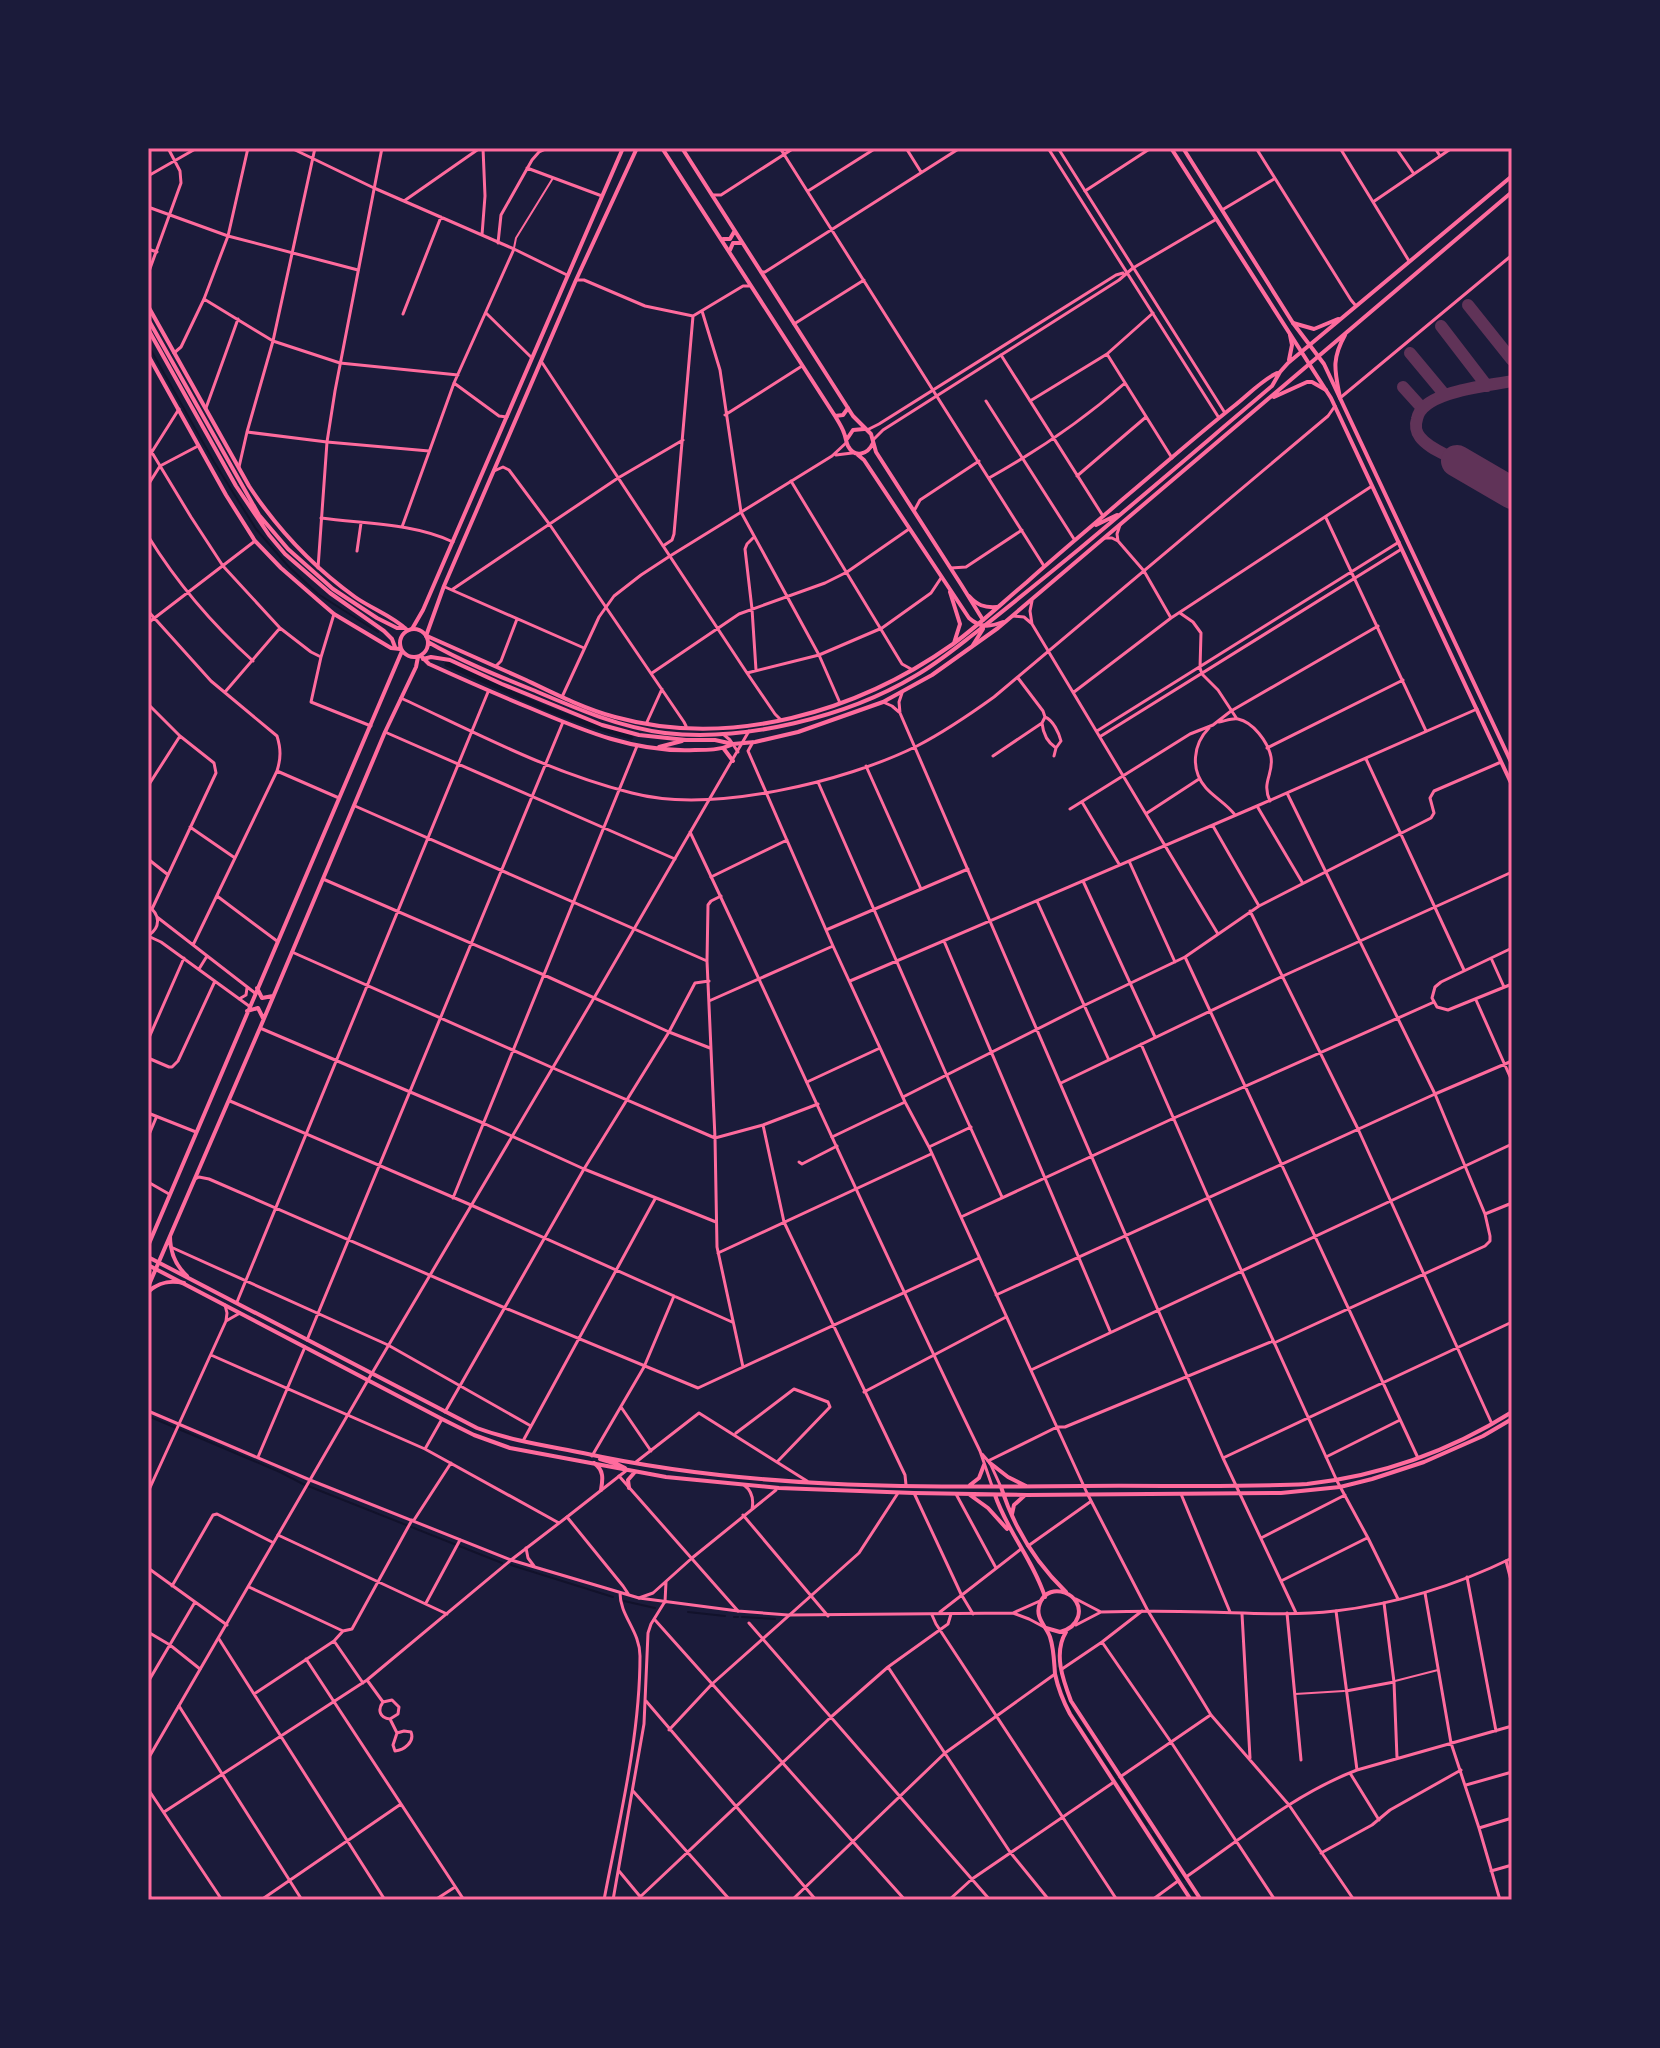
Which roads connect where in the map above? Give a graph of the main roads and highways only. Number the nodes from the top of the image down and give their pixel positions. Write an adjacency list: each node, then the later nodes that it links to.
1 (623, 148): 50 (main road)
2 (682, 148): 7 (main road)
3 (1171, 148): 11 (main road)
4 (1183, 148): 12 (main road)
5 (662, 149): 8 (main road)
6 (637, 150): 53 (main road)
7 (686, 154): 8 (main road); 15 (main road)
8 (674, 157): 16 (main road)
9 (1512, 176): 20 (main road)
10 (1512, 192): 24 (main road)
11 (1208, 206): 12 (main road); 13 (main road)
12 (1222, 210): 14 (main road)
13 (1217, 221): 14 (main road); 25 (main road)
14 (1232, 227): 22 (main road)
15 (734, 232): 16 (main road); 17 (main road)
16 (723, 239): 18 (main road)
17 (741, 243): 18 (main road); 38 (main road)
18 (730, 250): 39 (main road)
19 (148, 306): 33 (main road)
20 (1347, 314): 22 (main road); 26 (main road)
21 (148, 319): 37 (main road)
22 (1293, 323): 26 (main road)
23 (148, 329): 62 (main road)
24 (1347, 331): 29 (main road); 35 (main road)
25 (1290, 335): 27 (main road); 30 (main road)
26 (1310, 345): 27 (main road); 29 (main road)
27 (1302, 352): 30 (main road); 31 (main road)
28 (148, 355): 62 (main road)
29 (1319, 356): 31 (main road); 35 (main road)
30 (1288, 363): 32 (main road)
31 (1310, 364): 34 (main road); 36 (main road)
32 (1280, 372): 46 (main road); 47 (main road)
33 (191, 382): 37 (main road); 59 (main road)
34 (1326, 390): 36 (main road); 75 (main road)
35 (1340, 398): 74 (main road)
36 (1268, 400): 57 (main road)
37 (194, 401): 59 (main road)
38 (848, 408): 39 (main road); 40 (main road)
39 (835, 416): 42 (main road)
40 (867, 430): 41 (main road); 42 (main road)
41 (873, 441): 43 (main road); 44 (main road)
42 (846, 442): 43 (main road)
43 (855, 453): 45 (main road)
44 (884, 466): 45 (main road); 49 (main road)
45 (872, 473): 48 (main road)
46 (1126, 510): 47 (main road); 58 (main road)
47 (1088, 529): 56 (main road)
48 (916, 541): 49 (main road); 51 (main road)
49 (942, 554): 52 (main road)
50 (447, 556): 53 (main road); 59 (main road)
51 (936, 570): 52 (main road); 54 (main road)
52 (960, 583): 55 (main road)
53 (443, 589): 60 (main road)
54 (950, 592): 58 (main road); 61 (main road)
55 (969, 596): 56 (main road); 58 (main road)
56 (999, 607): 58 (main road)
57 (1007, 621): 58 (main road); 63 (main road)
58 (981, 624): 61 (main road); 63 (main road); 64 (main road)
59 (408, 629): 60 (main road); 62 (main road)
60 (427, 638): 65 (main road); 66 (main road); 67 (main road)
61 (954, 643): 64 (main road); 68 (main road)
62 (399, 649): 65 (main road); 76 (main road)
63 (969, 650): 70 (main road)
64 (950, 653): 68 (main road)
65 (421, 657): 69 (main road); 71 (main road); 77 (main road)
66 (539, 686): 67 (main road); 68 (main road)
67 (553, 699): 68 (main road)
68 (642, 726)
69 (686, 740): 70 (main road); 71 (main road)
70 (733, 744): 72 (main road)
71 (653, 748): 72 (main road)
72 (724, 749): 73 (main road)
73 (733, 761)
74 (1512, 764)
75 (1512, 785)
76 (256, 991): 78 (main road); 79 (main road); 80 (main road)
77 (273, 996): 78 (main road); 82 (main road)
78 (266, 998): 79 (main road)
79 (258, 1002): 80 (main road); 81 (main road)
80 (248, 1009): 81 (main road); 83 (main road)
81 (261, 1011): 82 (main road)
82 (264, 1020): 84 (main road)
83 (156, 1228): 85 (main road); 86 (main road)
84 (171, 1233): 88 (main road); 91 (main road)
85 (148, 1235)
86 (148, 1246)
87 (148, 1257): 88 (main road)
88 (158, 1262): 90 (main road); 91 (main road)
89 (148, 1265): 90 (main road)
90 (156, 1268): 92 (main road); 93 (main road)
91 (187, 1276): 95 (main road)
92 (184, 1283): 93 (main road); 94 (main road)
93 (148, 1290)
94 (266, 1326): 95 (main road); 96 (main road)
95 (288, 1331): 97 (main road)
96 (330, 1360): 97 (main road); 98 (main road)
97 (352, 1362): 99 (main road)
98 (389, 1391): 99 (main road); 107 (main road)
99 (410, 1393): 105 (main road)
100 (1512, 1412): 102 (main road)
101 (1512, 1419): 104 (main road)
102 (1492, 1424): 103 (main road); 104 (main road)
103 (1474, 1433): 106 (main road); 118 (main road)
104 (1483, 1436): 106 (main road)
105 (523, 1442): 107 (main road); 108 (main road)
106 (1463, 1445): 129 (main road)
107 (510, 1448): 109 (main road)
108 (585, 1454): 110 (main road); 111 (main road)
109 (592, 1462): 111 (main road); 125 (main road)
110 (657, 1467): 111 (main road); 113 (main road)
111 (627, 1470): 112 (main road)
112 (636, 1472): 123 (main road); 124 (main road)
113 (839, 1483): 114 (main road); 124 (main road)
114 (865, 1484): 119 (main road); 126 (main road)
115 (1141, 1485): 116 (main road); 122 (main road); 127 (main road)
116 (1176, 1485): 117 (main road); 132 (main road)
117 (1222, 1485): 118 (main road); 128 (main road)
118 (1257, 1485): 129 (main road)
119 (967, 1487): 120 (main road); 122 (main road)
120 (993, 1487): 121 (main road); 131 (main road)
121 (1001, 1487): 122 (main road); 133 (main road)
122 (1028, 1487)
123 (629, 1488)
124 (824, 1489): 126 (main road)
125 (601, 1490)
126 (852, 1491): 130 (main road)
127 (1121, 1493): 132 (main road); 134 (main road)
128 (1223, 1493): 129 (main road); 132 (main road)
129 (1258, 1493)
130 (968, 1494): 131 (main road); 136 (main road)
131 (995, 1494): 133 (main road); 136 (main road)
132 (1150, 1494)
133 (1003, 1495): 134 (main road); 135 (main road)
134 (1027, 1495): 135 (main road)
135 (1011, 1517): 137 (main road)
136 (1012, 1535): 138 (main road)
137 (1070, 1595): 138 (main road); 140 (main road)
138 (1043, 1598): 139 (main road)
139 (1045, 1627): 140 (main road); 142 (main road)
140 (1070, 1628): 141 (main road)
141 (1154, 1828): 142 (main road); 144 (main road)
142 (1147, 1833): 143 (main road)
143 (1191, 1900)
144 (1201, 1900)

